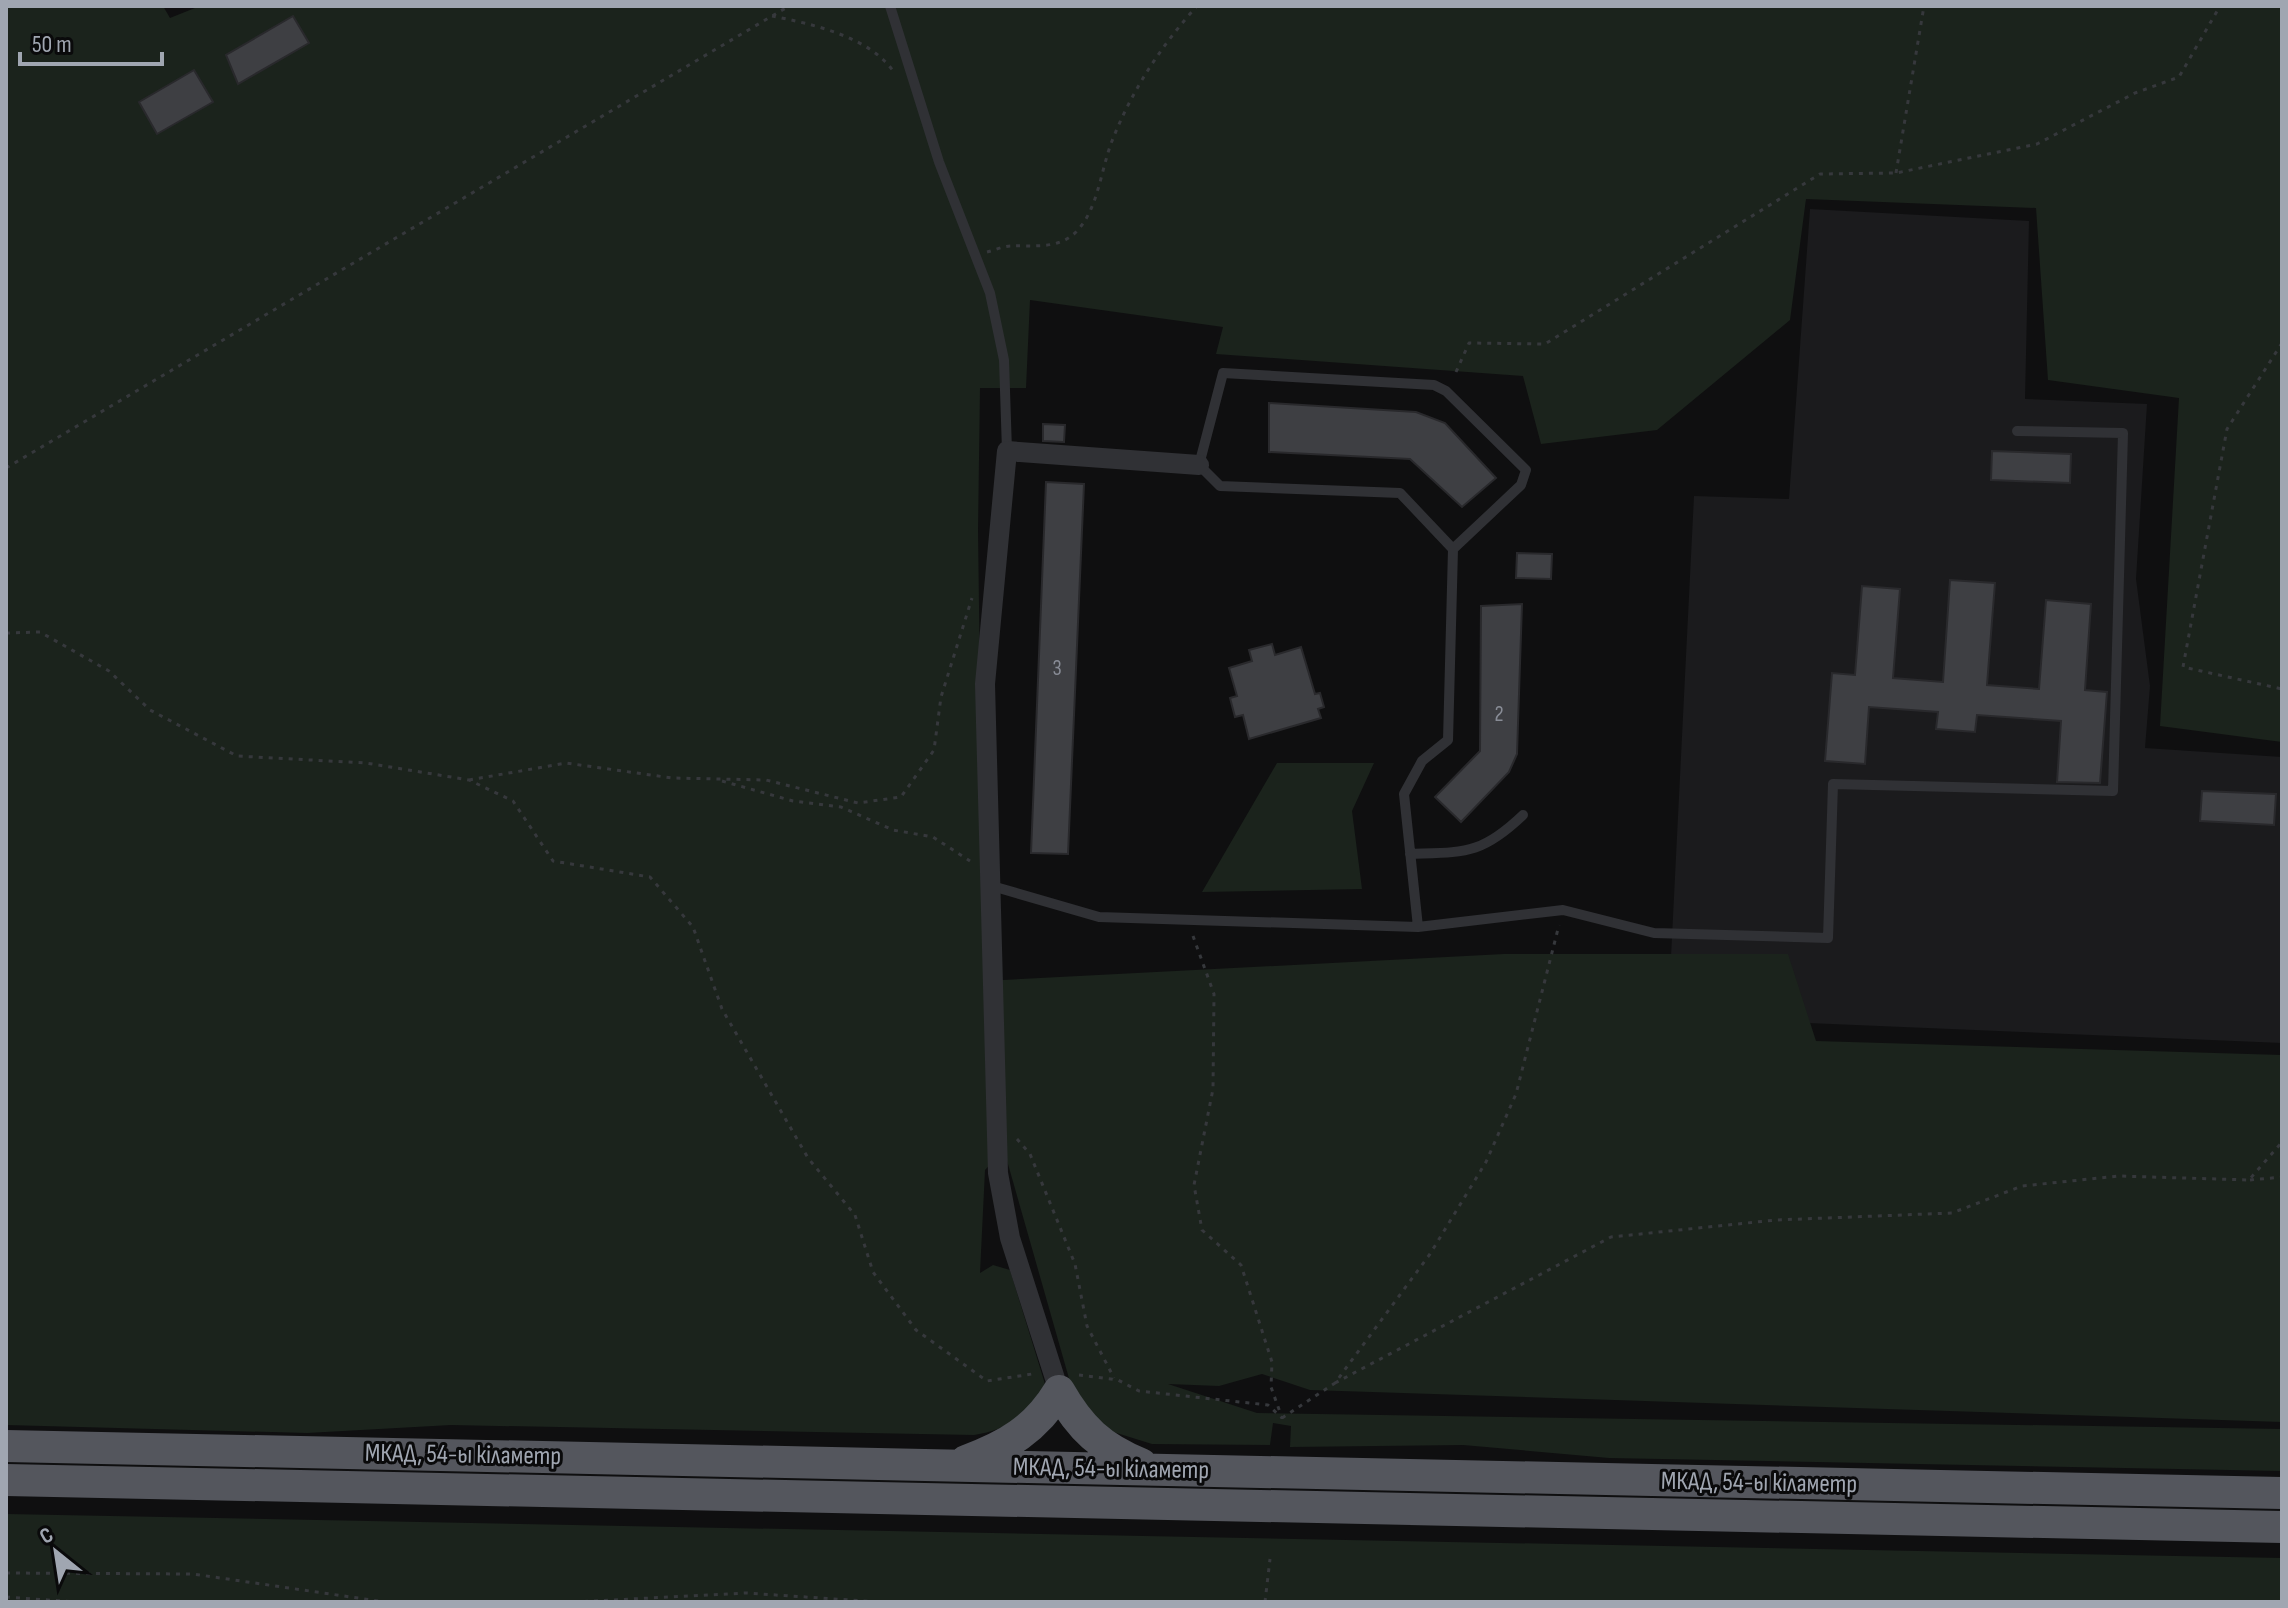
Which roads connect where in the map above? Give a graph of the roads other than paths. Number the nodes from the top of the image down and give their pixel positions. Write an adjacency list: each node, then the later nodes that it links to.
1 (890, 6): 3 (lane)
2 (2017, 431): 9 (lane)
3 (1007, 451): 4 (street); 8 (street)
4 (1199, 465): 5 (lane); 5 (lane)
5 (1453, 549): 7 (lane)
6 (1523, 815): 7 (lane)
7 (1410, 854): 9 (lane)
8 (991, 877): 9 (lane); 10 (street)
9 (1418, 927)
10 (1056, 1381): 12 (highway); 13 (highway)
11 (6, 1446): 12 (highway, МКАД, 54-ы кіламетр)
12 (956, 1465): 13 (highway, МКАД, 54-ы кіламетр)
13 (1159, 1470): 15 (highway, МКАД, 54-ы кіламетр)
14 (6, 1480): 16 (highway, МКАД, 54-ы кіламетр)
15 (2282, 1493)
16 (2282, 1527)

